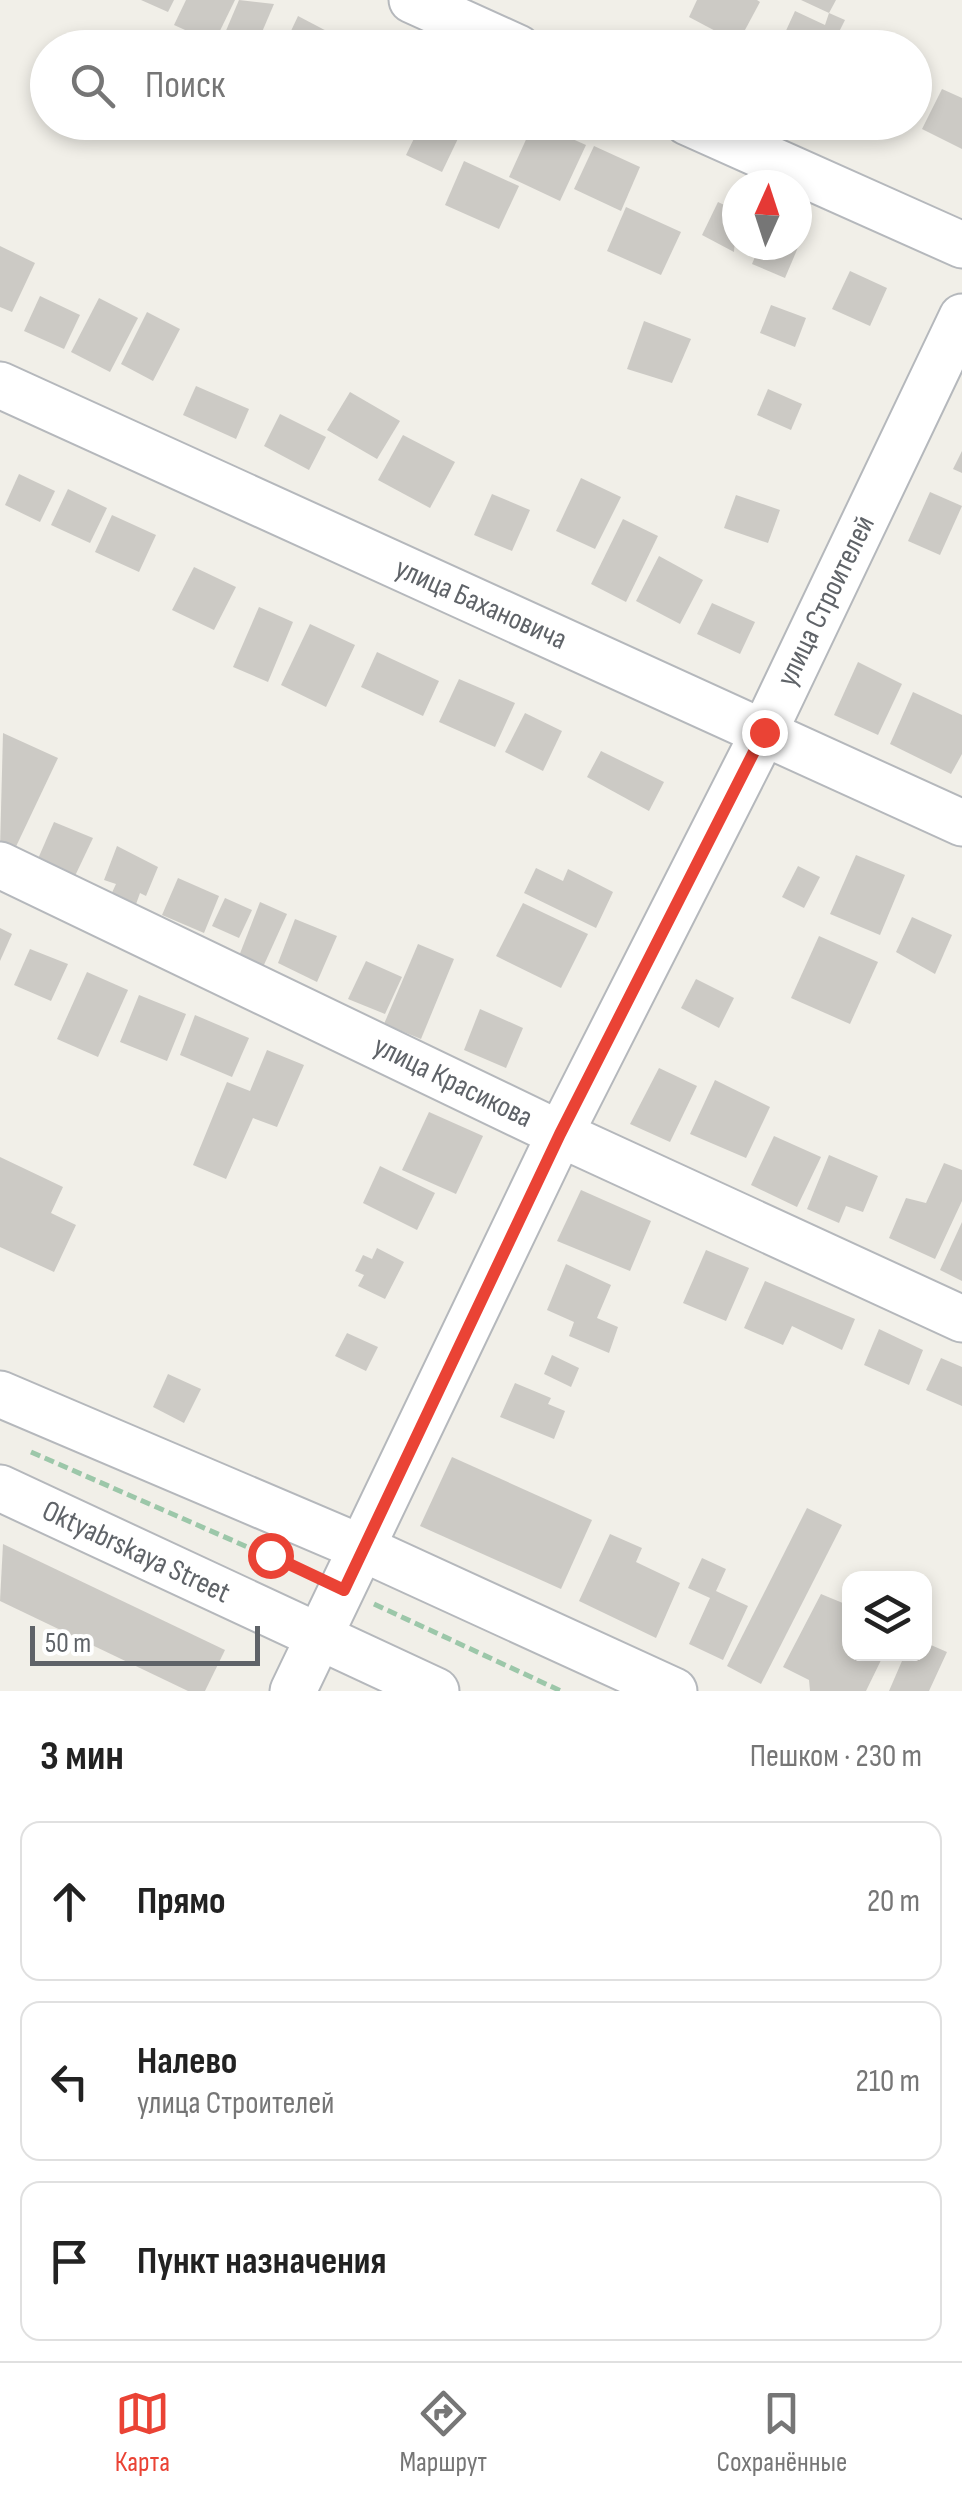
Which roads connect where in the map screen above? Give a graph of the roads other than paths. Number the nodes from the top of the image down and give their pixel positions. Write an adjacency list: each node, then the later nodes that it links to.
1 (412, 0): 2 (street)
2 (478, 30)
3 (727, 140): 4 (street)
4 (962, 245)
5 (962, 317): 7 (street, улица Строителей)
6 (0, 385): 7 (street, улица Бахановича)
7 (764, 732): 8 (street, улица Бахановича); 10 (street, улица Строителей)
8 (962, 823)
9 (0, 865): 10 (street, улица Красикова)
10 (560, 1134): 11 (street, улица Красикова); 14 (street, улица Строителей)
11 (962, 1319)
12 (0, 1394): 14 (street)
13 (0, 1488): 15 (street, Oktyabrskaya Street)
14 (364, 1549): 15 (street, улица Строителей); 18 (street)
15 (318, 1636): 16 (street, улица Строителей); 17 (street, Oktyabrskaya Street)
16 (293, 1691)
17 (436, 1691)
18 (674, 1691)

